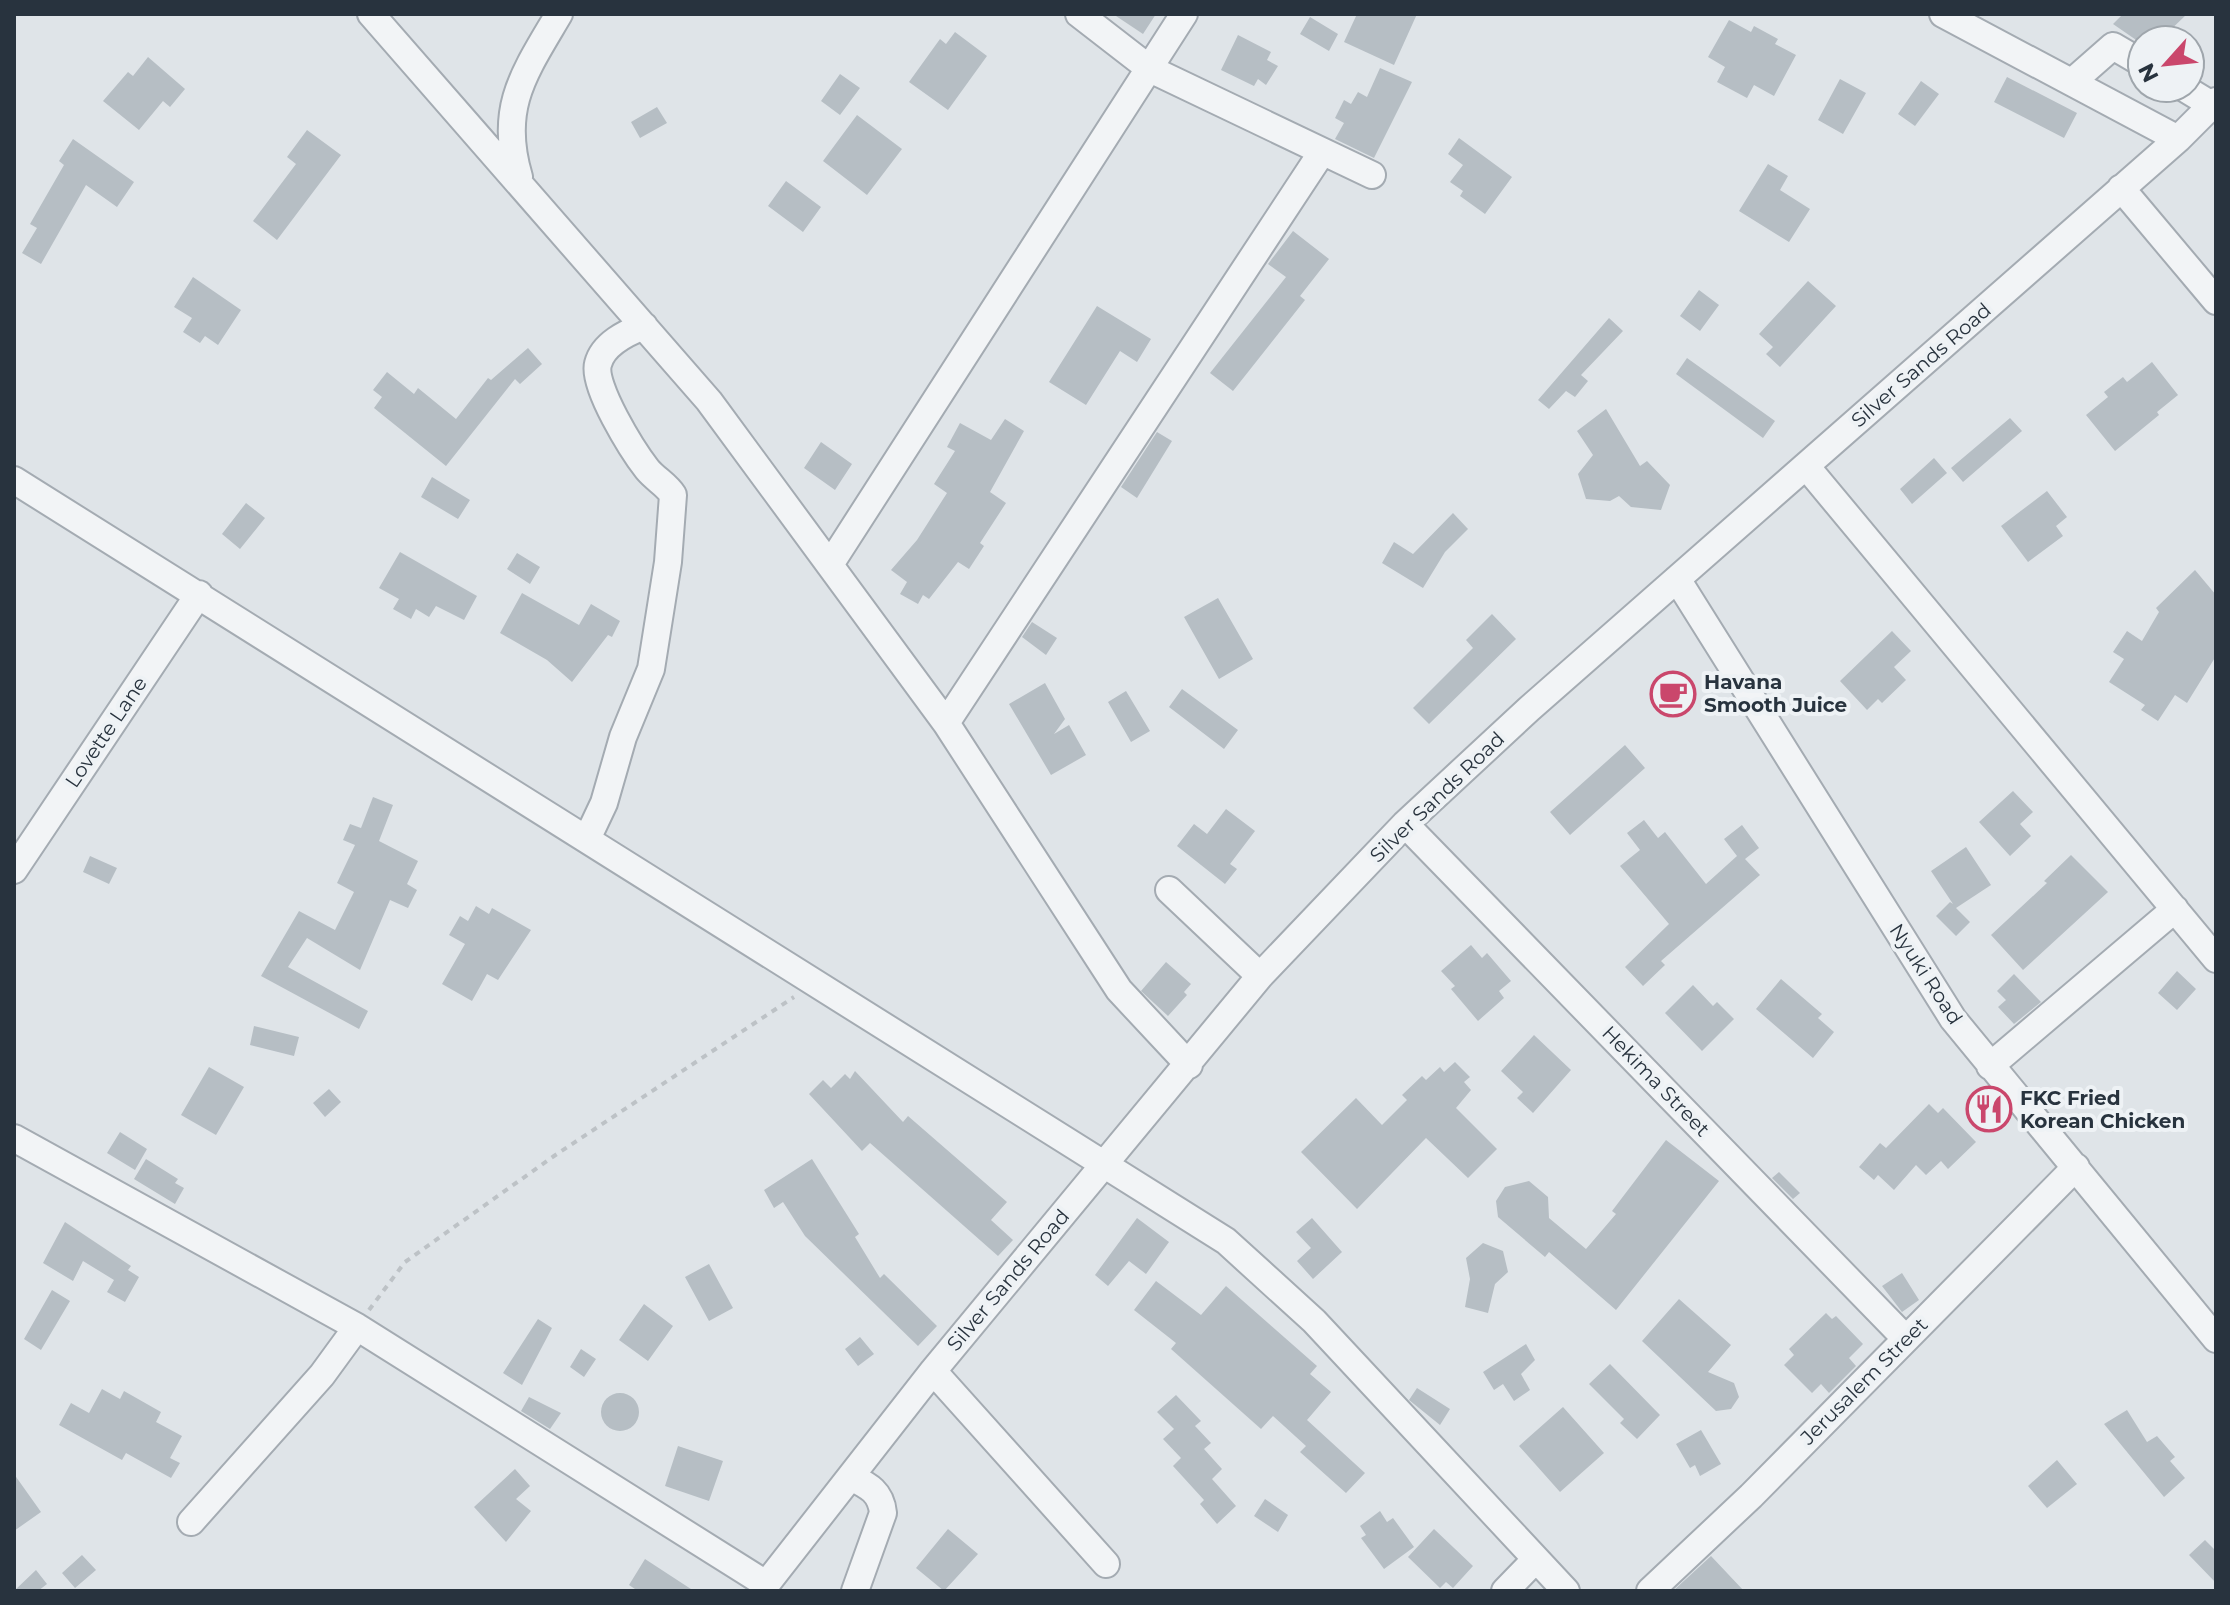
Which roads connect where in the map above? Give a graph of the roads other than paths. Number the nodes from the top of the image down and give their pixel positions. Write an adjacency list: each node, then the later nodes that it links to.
1 (371, 14): 13 (street)
2 (559, 14): 13 (street)
3 (1079, 14): 7 (street)
4 (1184, 14): 7 (street)
5 (1943, 14): 8 (street)
6 (2126, 54): 8 (street)
7 (1150, 69): 11 (street); 19 (street)
8 (2072, 82): 10 (street)
9 (2214, 103): 10 (street, Silver Sands Road)
10 (2178, 139): 14 (street, Silver Sands Road)
11 (1322, 152): 12 (street); 22 (street)
12 (1372, 175)
13 (521, 185): 16 (street)
14 (2121, 188): 15 (street); 17 (street, Silver Sands Road)
15 (2216, 301)
16 (644, 326): 19 (street); 24 (street)
17 (1806, 466): 20 (street, Silver Sands Road); 27 (street)
18 (14, 480): 21 (street)
19 (831, 563): 22 (street)
20 (1677, 579): 23 (street, Silver Sands Road); 31 (street, Nyuki Road)
21 (199, 594): 24 (street); 25 (street, Lovette Lane)
22 (946, 723): 30 (street)
23 (1405, 824): 29 (street, Silver Sands Road); 36 (street, Hekima Street)
24 (587, 839): 33 (street)
25 (14, 870)
26 (1169, 890): 29 (street)
27 (2175, 909): 28 (street); 31 (street)
28 (2216, 959)
29 (1260, 976): 30 (street, Silver Sands Road)
30 (1189, 1065): 33 (street, Silver Sands Road)
31 (1990, 1066): 34 (street, Nyuki Road)
32 (14, 1138): 35 (street)
33 (1104, 1164): 38 (street, Silver Sands Road); 41 (street)
34 (2076, 1167): 36 (street, Jerusalem Street); 37 (street, Nyuki Road)
35 (357, 1327): 40 (street); 43 (street)
36 (1906, 1339): 47 (street, Jerusalem Street)
37 (2216, 1339)
38 (933, 1371): 39 (street, Silver Sands Road); 42 (street)
39 (851, 1477): 43 (street, Silver Sands Road); 44 (street)
40 (191, 1522)
41 (1536, 1559): 45 (street); 46 (street)
42 (1106, 1564)
43 (763, 1588)
44 (855, 1591)
45 (1505, 1591)
46 (1566, 1591)
47 (1650, 1591)

